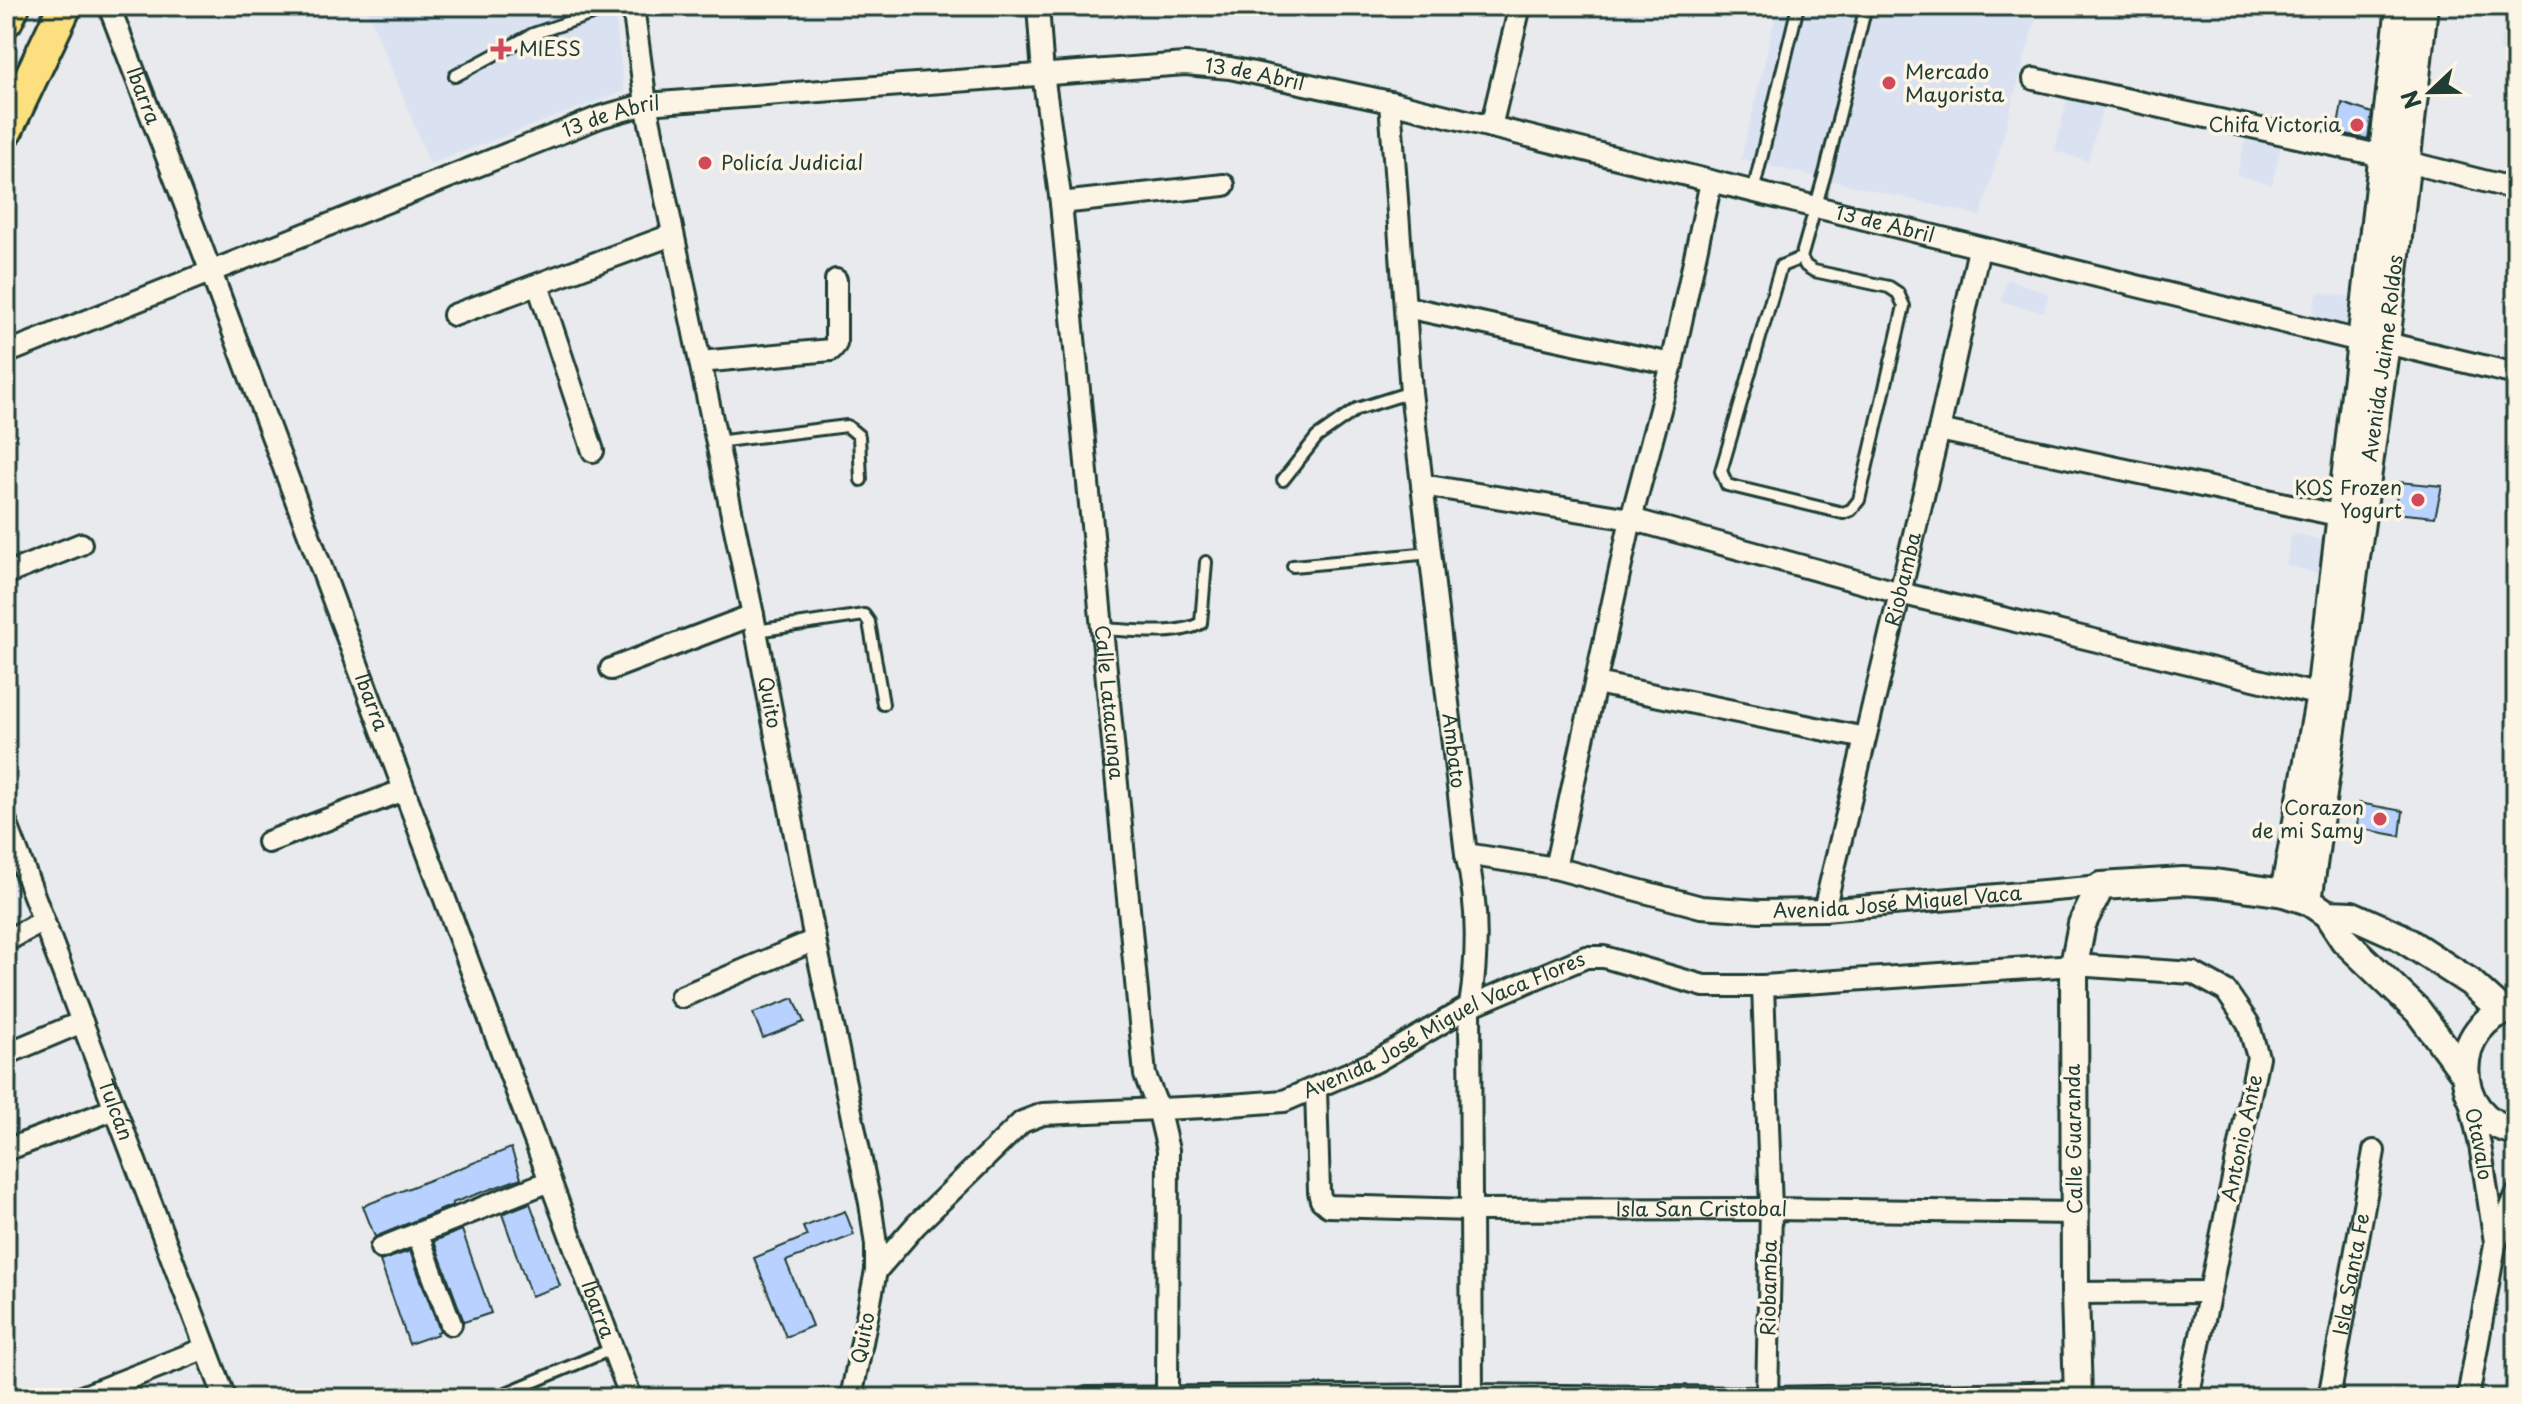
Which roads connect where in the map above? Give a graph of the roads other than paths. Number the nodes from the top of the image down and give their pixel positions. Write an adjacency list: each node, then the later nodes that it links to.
1 (13, 6): 12 (main road)
2 (65, 6): 19 (main road)
3 (109, 6): 30 (street, Ibarra)
4 (616, 6): 14 (lane)
5 (633, 6): 17 (street, Quito)
6 (1038, 6): 13 (street, Calle Latacunga)
7 (1520, 6): 18 (street)
8 (1798, 6): 24 (lane)
9 (1866, 6): 26 (lane)
10 (2400, 6): 20 (street, Avenida Jaime Roldos)
11 (2424, 6): 20 (street, Avenida Jaime Roldos)
12 (6, 20)
13 (1043, 74): 16 (street, 13 de Abril); 17 (street, 13 de Abril); 25 (street, Calle Latacunga)
14 (455, 76)
15 (2034, 79): 20 (street)
16 (1390, 102): 18 (street, 13 de Abril); 33 (street, Ambato)
17 (646, 104): 27 (street, Quito); 30 (street, 13 de Abril)
18 (1491, 127): 21 (street, 13 de Abril)
19 (6, 130)
20 (2394, 159): 23 (street); 35 (street, Avenida Jaime Roldos)
21 (1711, 182): 24 (street, 13 de Abril); 38 (street)
22 (1224, 185): 25 (street)
23 (2516, 189)
24 (1753, 192): 26 (street, 13 de Abril)
25 (1061, 203): 56 (street, Calle Latacunga)
26 (1816, 208): 28 (street, 13 de Abril); 29 (lane)
27 (672, 235): 32 (street); 37 (street, Quito)
28 (1979, 249): 35 (street, 13 de Abril); 41 (street, Riobamba)
29 (1801, 258): 29 (lane)
30 (211, 272): 36 (street, 13 de Abril); 62 (street, Ibarra)
31 (836, 280): 37 (street)
32 (538, 285): 34 (street); 43 (street)
33 (1406, 307): 38 (street); 40 (street, Ambato)
34 (454, 315)
35 (2373, 342): 39 (street, 13 de Abril); 47 (street, Avenida Jaime Roldos); 68 (street, Avenida Jaime Roldos)
36 (6, 353)
37 (700, 362): 42 (street, Quito)
38 (1672, 364): 48 (street)
39 (2516, 374)
40 (1411, 392): 45 (lane); 46 (street, Ambato)
41 (1939, 430): 47 (street); 54 (street, Riobamba)
42 (716, 442): 44 (lane); 55 (street, Quito)
43 (593, 451)
44 (861, 480)
45 (1283, 480)
46 (1422, 485): 48 (street); 50 (street, Ambato)
47 (2342, 516): 59 (street, Avenida Jaime Roldos)
48 (1631, 519): 54 (street); 58 (street)
49 (81, 544): 53 (street)
50 (1431, 553): 52 (lane); 65 (street, Ambato)
51 (1206, 562): 56 (lane)
52 (1293, 566)
53 (6, 574)
54 (1900, 593): 59 (street); 61 (street, Riobamba)
55 (754, 623): 57 (street); 60 (lane); 71 (street, Quito)
56 (1101, 629): 82 (street, Calle Latacunga)
57 (611, 669)
58 (1596, 683): 61 (street); 66 (street)
59 (2320, 695): 68 (street, Avenida Jaime Roldos)
60 (883, 704)
61 (1865, 738): 69 (street, Riobamba)
62 (404, 790): 64 (street); 87 (street, Ibarra)
63 (6, 822): 70 (street, Tulcán)
64 (268, 842)
65 (1466, 854): 66 (street, Avenida José Miguel Vaca); 77 (street, Ambato)
66 (1555, 868): 69 (street, Avenida José Miguel Vaca)
67 (2101, 886): 68 (street, Avenida José Miguel Vaca); 69 (street, Avenida José Miguel Vaca); 73 (street, Calle Guaranda)
68 (2306, 903): 76 (street, Avenida José Miguel Vaca); 80 (street)
69 (1824, 910)
70 (43, 921): 72 (street); 78 (street, Tulcán)
71 (815, 940): 75 (street); 95 (street, Quito)
72 (6, 941)
73 (2074, 965): 74 (street, Avenida José Miguel Vaca Flores); 91 (street, Calle Guaranda); 96 (street, Antonio Ante)
74 (1763, 986): 77 (street, Avenida José Miguel Vaca Flores); 89 (street, Riobamba)
75 (681, 997)
76 (2512, 1004): 80 (street, Avenida José Miguel Vaca)
77 (1470, 1006): 81 (street, Avenida José Miguel Vaca Flores); 90 (street, Ambato)
78 (82, 1022): 79 (street); 83 (street, Tulcán)
79 (6, 1054)
80 (2466, 1083): 84 (street); 93 (street, Otavalo)
81 (1316, 1089): 82 (street, Avenida José Miguel Vaca Flores); 90 (street, Isla San Cristobal)
82 (1158, 1108): 95 (street, Avenida José Miguel Vaca Flores); 103 (street, Calle Latacunga)
83 (115, 1109): 85 (street); 99 (street, Tulcán)
84 (2516, 1131)
85 (6, 1150)
86 (2374, 1151): 113 (street, Isla Santa Fe)
87 (550, 1181): 92 (street); 100 (street, Ibarra)
88 (2516, 1195): 93 (street)
89 (1771, 1209): 90 (street, Isla San Cristobal); 91 (street, Isla San Cristobal); 111 (street, Riobamba)
90 (1472, 1210): 104 (street, Ambato)
91 (2075, 1213): 97 (street, Calle Guaranda)
92 (418, 1235): 94 (street); 98 (street)
93 (2495, 1245): 114 (street)
94 (381, 1248)
95 (876, 1271): 108 (street, Quito)
96 (2210, 1292): 97 (street); 112 (street, Antonio Ante)
97 (2075, 1293): 102 (street, Calle Guaranda)
98 (451, 1324)
99 (206, 1348): 105 (street); 106 (street, Tulcán)
100 (612, 1349): 101 (lane); 107 (street, Ibarra)
101 (504, 1394)
102 (2078, 1395): 111 (street)
103 (1167, 1397): 104 (street); 109 (street)
104 (1472, 1397): 110 (street)
105 (79, 1398)
106 (225, 1398)
107 (631, 1398)
108 (851, 1398)
109 (1087, 1398)
110 (1761, 1398)
111 (1769, 1398)
112 (2188, 1398)
113 (2329, 1398)
114 (2468, 1398)

